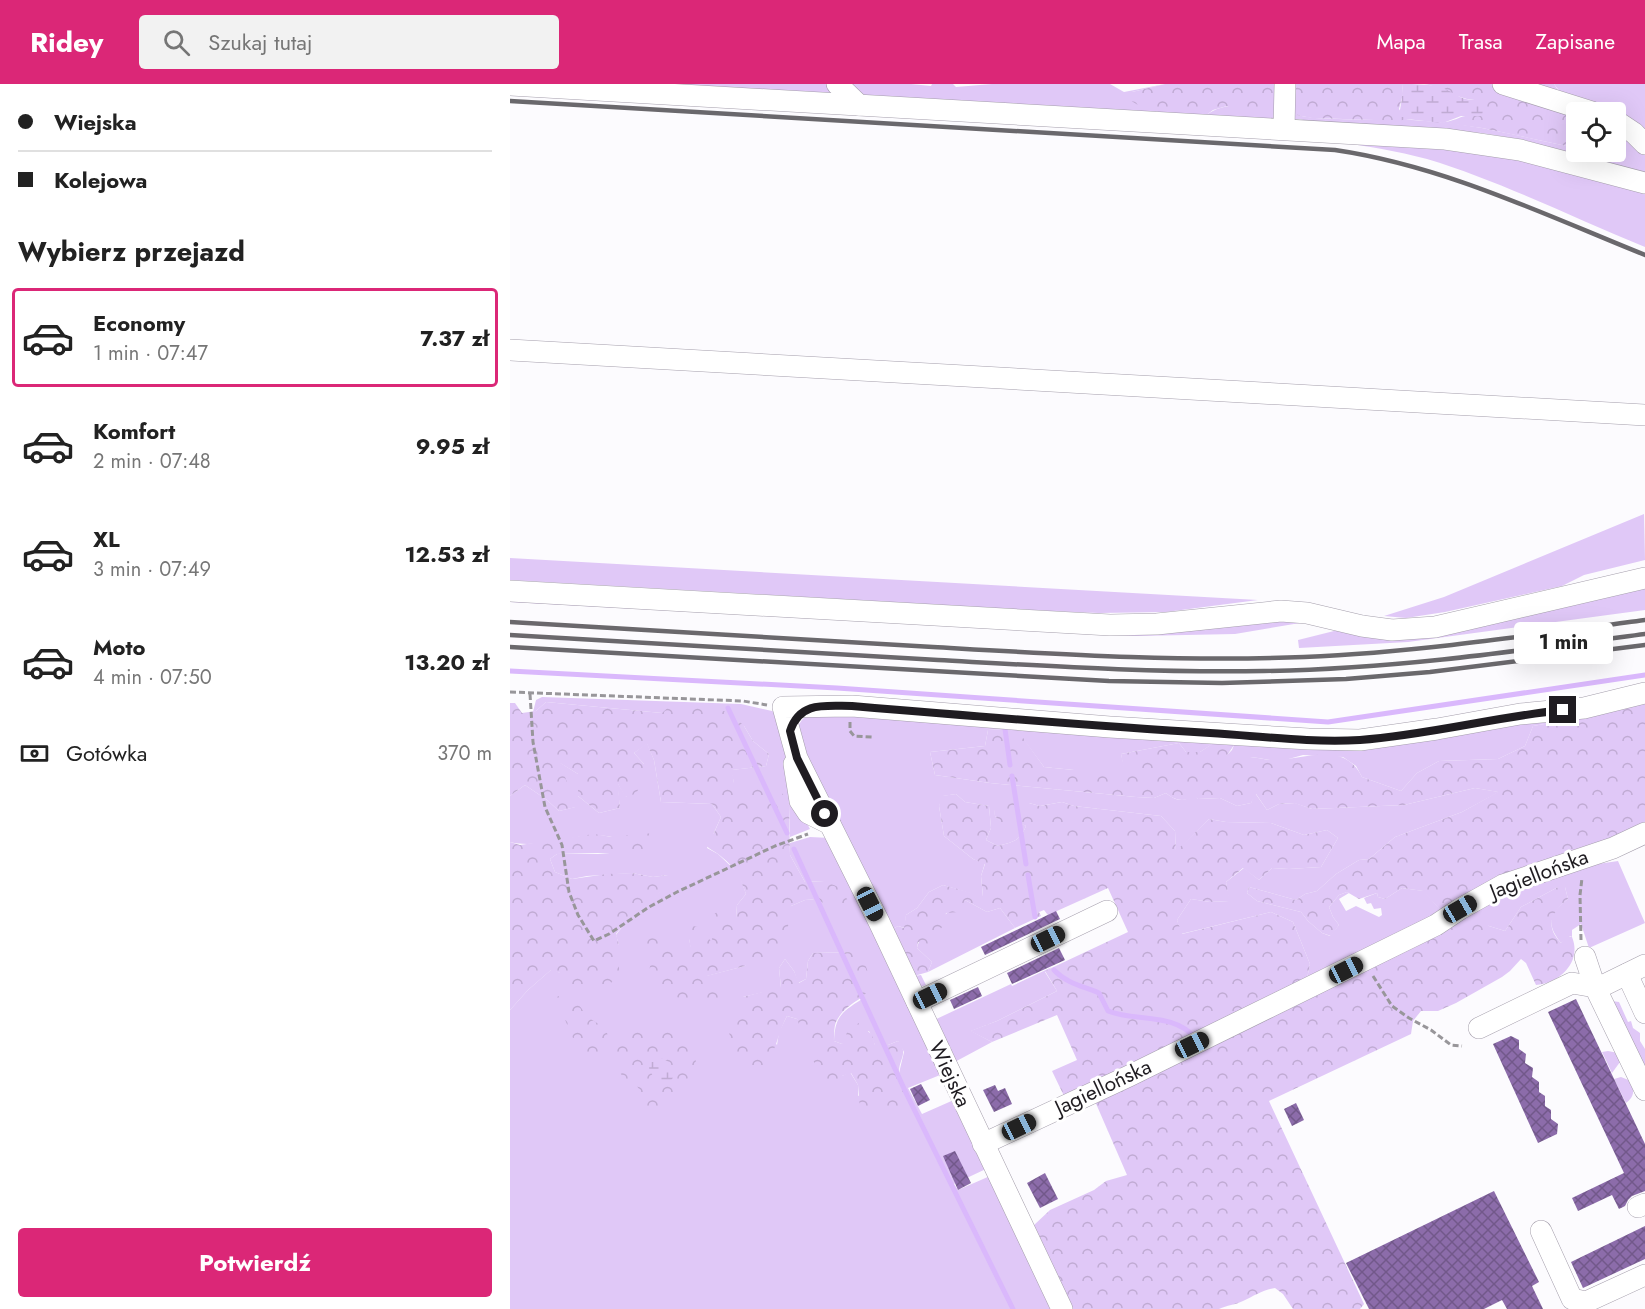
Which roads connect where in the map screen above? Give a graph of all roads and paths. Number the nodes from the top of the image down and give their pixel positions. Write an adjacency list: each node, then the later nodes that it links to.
1 (837, 84): 6 (street)
2 (1285, 84): 8 (street)
3 (1503, 84): 5 (street)
4 (510, 85): 6 (street)
5 (1566, 104)
6 (860, 105): 8 (street)
7 (1626, 128): 9 (street)
8 (1284, 129): 10 (street)
9 (1645, 144)
10 (1645, 183)
11 (510, 350): 12 (street)
12 (1645, 415)
13 (1645, 578): 14 (street)
14 (510, 591)
15 (510, 692): 17 (path)
16 (1645, 693): 19 (street)
17 (530, 694): 20 (path); 23 (path)
18 (814, 706): 19 (street); 20 (street); 21 (street)
19 (852, 706): 22 (path)
20 (783, 707): 21 (street, Wiejska)
21 (790, 731): 23 (street, Wiejska)
22 (872, 737)
23 (831, 826): 31 (street, Wiejska)
24 (1645, 833): 25 (street, Jagiellońska)
25 (1583, 857): 27 (path); 28 (street, Jagiellońska)
26 (1107, 910): 31 (street)
27 (1585, 957): 30 (street)
28 (1364, 961): 34 (path); 36 (street, Jagiellońska)
29 (1636, 970): 30 (street); 32 (street)
30 (1595, 988): 33 (street); 35 (street)
31 (917, 1002): 36 (street, Wiejska)
32 (1645, 1013)
33 (1479, 1028)
34 (1462, 1046)
35 (1645, 1090)
36 (983, 1144): 39 (street, Wiejska)
37 (1541, 1231): 38 (street)
38 (1645, 1275)
39 (1062, 1309)

